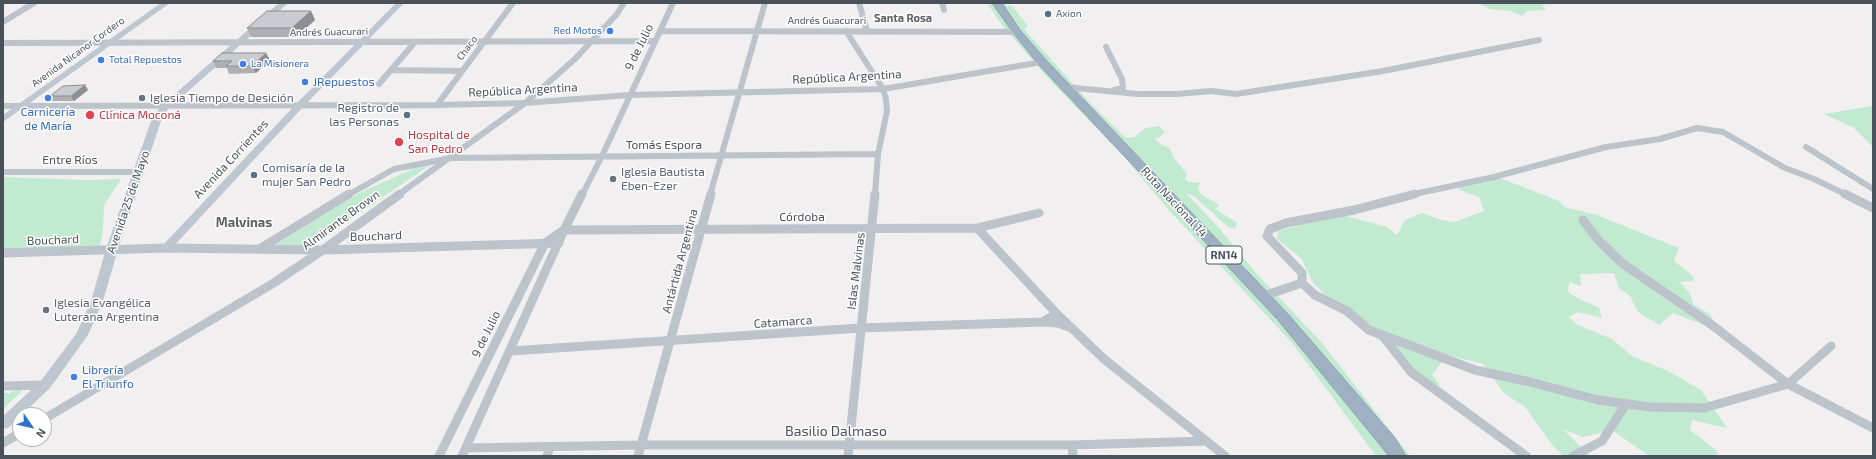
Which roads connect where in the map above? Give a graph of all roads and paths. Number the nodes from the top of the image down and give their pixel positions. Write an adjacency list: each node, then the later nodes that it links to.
1 (34, 3): 13 (street)
2 (166, 3): 26 (main road, Avenida Nicanor Cordero)
3 (284, 3): 27 (main road, Avenida 25 de Mayo)
4 (400, 3): 22 (main road, Avenida Corrientes)
5 (513, 3): 24 (street, Chaco)
6 (624, 3): 20 (street, Almirante Brown)
7 (673, 3): 15 (street, 9 de Julio)
8 (765, 3): 14 (street, Antártida Argentina)
9 (859, 3): 17 (street)
10 (942, 3): 12 (street)
11 (997, 3): 18 (highway, Ruta Nacional 14 / RN14)
12 (944, 10)
13 (3, 22)
14 (756, 30): 15 (street, Andrés Guacurari); 16 (street, Andrés Guacurari); 35 (street, Antártida Argentina)
15 (660, 31): 21 (street, 9 de Julio)
16 (846, 31): 17 (street, Andrés Guacurari); 34 (street)
17 (867, 31): 18 (street, Andrés Guacurari)
18 (1017, 32): 29 (highway, Ruta Nacional 14 / RN14)
19 (1539, 40): 36 (street)
20 (592, 41): 21 (street, Andrés Guacurari); 24 (street, Andrés Guacurari); 38 (street, Almirante Brown)
21 (655, 41): 37 (street, 9 de Julio)
22 (363, 42): 23 (street, Andrés Guacurari); 27 (street, Andrés Guacurari); 39 (main road, Avenida Corrientes)
23 (415, 42): 24 (street, Andrés Guacurari); 30 (street)
24 (484, 42): 31 (street, Chaco)
25 (3, 43): 26 (street, Andrés Guacurari)
26 (110, 43): 27 (street, Andrés Guacurari); 42 (main road, Avenida Nicanor Cordero)
27 (236, 43): 43 (main road, Avenida 25 de Mayo)
28 (1106, 47): 36 (street)
29 (1042, 62): 33 (highway, Ruta Nacional 14 / RN14); 34 (street, República Argentina)
30 (391, 70): 31 (street); 32 (street)
31 (462, 71): 40 (street, Chaco)
32 (379, 84)
33 (1065, 87): 36 (street); 68 (highway, Ruta Nacional 14 / RN14)
34 (883, 89): 35 (street, República Argentina); 46 (street, Islas Malvinas)
35 (740, 92): 37 (street, República Argentina); 47 (street, Antártida Argentina)
36 (1105, 92)
37 (629, 94): 38 (street, República Argentina); 48 (street, 9 de Julio)
38 (525, 103): 40 (street, República Argentina); 49 (street, Almirante Brown)
39 (300, 105): 40 (street, República Argentina); 43 (street, República Argentina); 62 (main road, Avenida Corrientes)
40 (437, 105)
41 (3, 106): 42 (street, República Argentina)
42 (22, 106): 43 (street, República Argentina); 44 (main road, Avenida Nicanor Cordero)
43 (165, 107): 51 (main road, Avenida 25 de Mayo)
44 (3, 119)
45 (1806, 147): 52 (street)
46 (878, 154): 47 (street, Tomás Espora); 57 (street, Islas Malvinas)
47 (722, 155): 48 (street, Tomás Espora); 59 (street, Antártida Argentina)
48 (602, 156): 49 (street, Tomás Espora); 58 (street, 9 de Julio)
49 (451, 158): 63 (street, Tomás Espora); 65 (street, Almirante Brown)
50 (3, 172): 51 (street, Entre Ríos)
51 (138, 172): 64 (main road, Avenida 25 de Mayo)
52 (1873, 189)
53 (1873, 208): 67 (street)
54 (1039, 213): 56 (street, Córdoba)
55 (1583, 220): 77 (street)
56 (977, 228): 57 (street, Córdoba); 69 (street)
57 (873, 229): 59 (street, Córdoba); 71 (street, Islas Malvinas)
58 (564, 230): 59 (street, Córdoba); 60 (street, 9 de Julio); 61 (street, 9 de Julio)
59 (701, 230): 74 (street, Antártida Argentina)
60 (545, 243): 61 (street, Bouchard); 65 (street, Bouchard); 92 (street, 9 de Julio)
61 (559, 243): 76 (street, 9 de Julio)
62 (166, 248): 63 (street, Bouchard); 64 (street, Bouchard)
63 (261, 248): 65 (street, Bouchard)
64 (112, 249): 66 (street, Bouchard); 78 (main road, Avenida 25 de Mayo)
65 (323, 250): 81 (street, Almirante Brown)
66 (3, 253)
67 (1302, 283): 68 (street); 73 (street)
68 (1263, 296): 95 (highway, Ruta Nacional 14 / RN14)
69 (1057, 314): 70 (street, Catamarca); 72 (street)
70 (1042, 322): 71 (street, Catamarca); 72 (street)
71 (861, 328): 74 (street, Catamarca); 89 (street, Islas Malvinas)
72 (1072, 328): 85 (street)
73 (1382, 334): 80 (street); 96 (street)
74 (670, 341): 76 (street, Catamarca); 87 (street, Antártida Argentina)
75 (1831, 346): 77 (street)
76 (510, 351): 91 (street, 9 de Julio)
77 (1788, 384): 80 (street); 83 (street)
78 (45, 385): 79 (street); 82 (main road, Avenida 25 de Mayo)
79 (3, 386)
80 (1626, 404): 97 (street)
81 (52, 414)
82 (3, 424)
83 (1873, 428)
84 (12, 438): 86 (street)
85 (1205, 441): 90 (street, Basilio Dalmaso); 94 (street)
86 (3, 443)
87 (641, 446): 88 (street, Basilio Dalmaso); 89 (street, Basilio Dalmaso); 93 (street, Antártida Argentina)
88 (549, 451): 91 (street, Basilio Dalmaso)
89 (848, 451): 90 (street, Basilio Dalmaso)
90 (1073, 451)
91 (464, 452)
92 (439, 456)
93 (638, 456)
94 (1225, 456)
95 (1398, 456)
96 (1526, 456)
97 (1573, 456)

